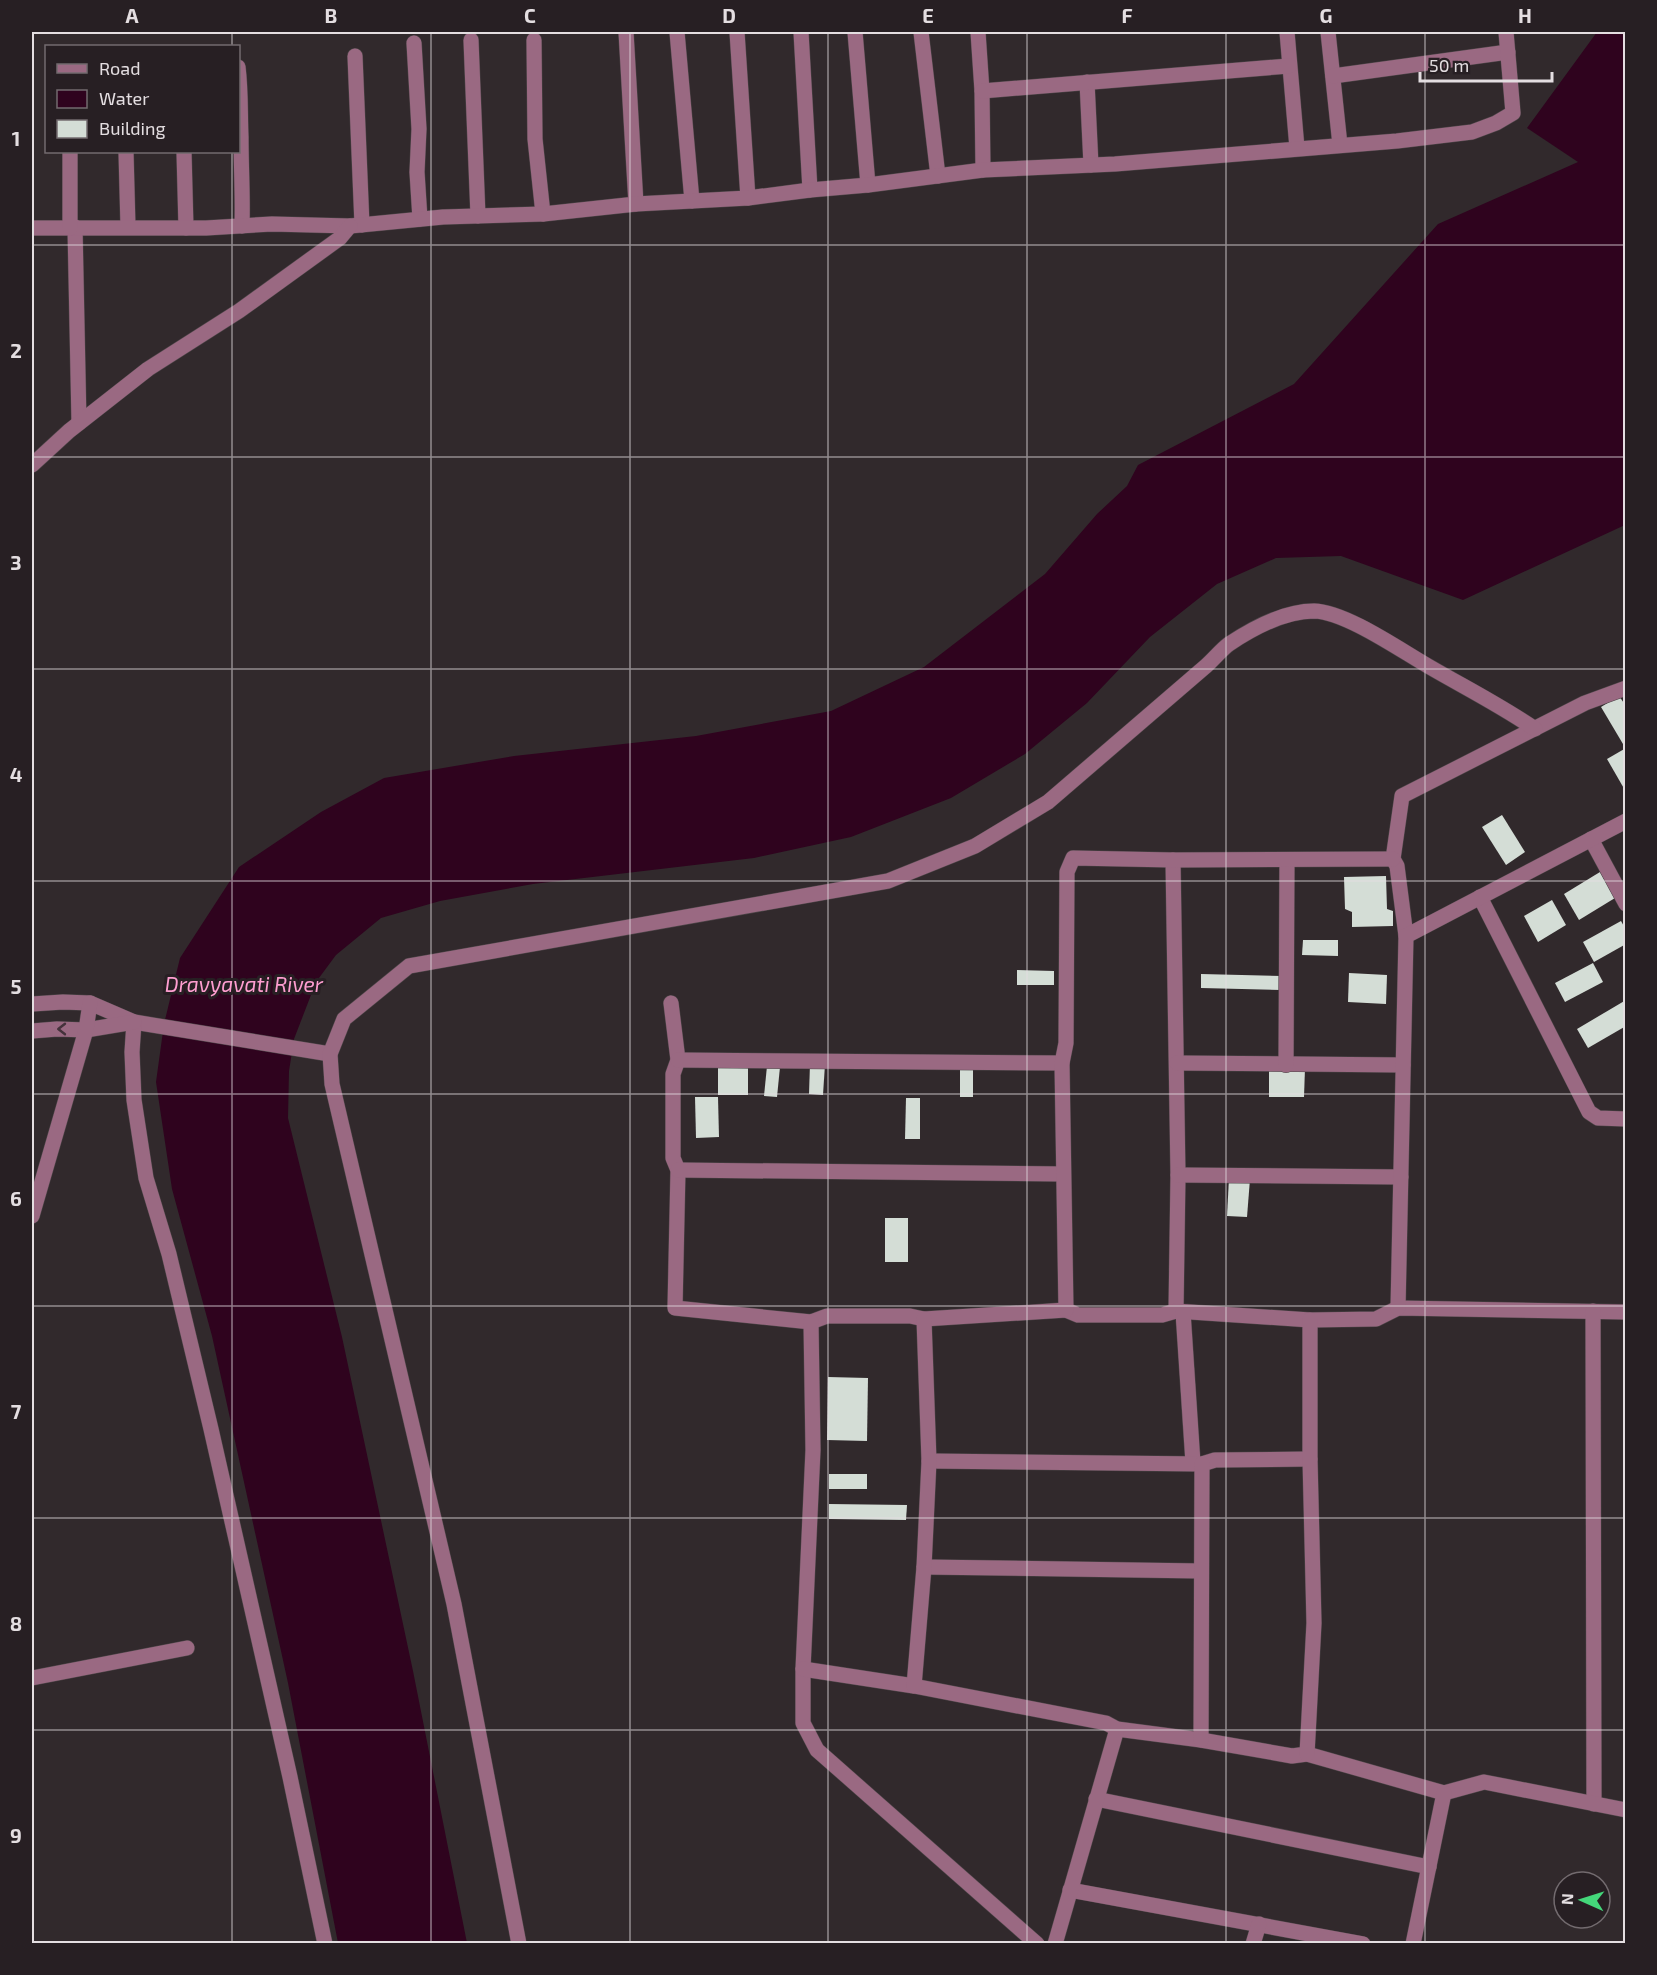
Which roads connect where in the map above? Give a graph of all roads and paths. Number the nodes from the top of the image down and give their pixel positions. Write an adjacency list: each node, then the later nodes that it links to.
1 (626, 32): 35 (street)
2 (677, 32): 34 (street)
3 (738, 32): 33 (street)
4 (801, 32): 32 (street)
5 (855, 32): 31 (street)
6 (921, 32): 30 (street)
7 (978, 32): 20 (street)
8 (1287, 32): 16 (street)
9 (1328, 32): 17 (street)
10 (1506, 32): 14 (street)
11 (471, 40): 37 (street)
12 (534, 40): 36 (street)
13 (414, 43): 38 (street)
14 (1508, 52): 17 (street); 23 (street)
15 (355, 56): 39 (street)
16 (1289, 66): 18 (street); 24 (street)
17 (1333, 76): 23 (street)
18 (1087, 82): 20 (street); 28 (street)
19 (240, 86): 22 (street)
20 (982, 91): 29 (street)
21 (240, 139): 40 (street)
22 (240, 139)
23 (1340, 145): 24 (street)
24 (1297, 148): 28 (street)
25 (70, 153): 43 (street)
26 (126, 153): 41 (street)
27 (184, 153): 44 (street)
28 (1091, 165): 29 (street)
29 (983, 170): 30 (street)
30 (938, 176): 31 (street)
31 (868, 185): 32 (street)
32 (810, 190): 33 (street)
33 (748, 198): 34 (street)
34 (692, 201): 35 (street)
35 (636, 204): 36 (street)
36 (543, 214): 37 (street)
37 (478, 216): 38 (street)
38 (420, 219): 39 (street)
39 (356, 225): 40 (street); 45 (street)
40 (242, 226): 44 (street)
41 (128, 227): 43 (street); 44 (street)
42 (32, 228): 43 (street)
43 (72, 228): 45 (street)
44 (186, 228)
45 (79, 423): 46 (street)
46 (32, 465)
47 (1626, 688): 48 (street)
48 (1535, 729): 51 (street); 63 (street)
49 (1626, 821): 50 (street)
50 (1591, 839): 54 (street); 55 (street)
51 (1393, 859): 53 (street); 56 (street)
52 (1173, 860): 53 (street); 65 (street); 66 (street)
53 (1287, 861): 67 (street)
54 (1480, 897): 56 (street); 69 (street)
55 (1626, 904)
56 (1406, 936): 68 (street)
57 (90, 1003): 59 (street); 60 (street); 61 (street)
58 (671, 1003): 64 (street)
59 (32, 1004)
60 (134, 1022): 61 (street); 63 (street); 104 (street)
61 (86, 1030): 62 (street, one-way to 62); 74 (street)
62 (32, 1031)
63 (330, 1054): 105 (street)
64 (678, 1060): 65 (street); 70 (street)
65 (1062, 1063): 71 (street)
66 (1177, 1063): 67 (street); 72 (street)
67 (1286, 1065): 68 (street)
68 (1403, 1065): 73 (street)
69 (1626, 1119)
70 (678, 1170): 71 (street); 83 (street)
71 (1063, 1174): 77 (street)
72 (1178, 1175): 73 (street); 79 (street)
73 (1401, 1177): 76 (street)
74 (35, 1187): 75 (street)
75 (32, 1216)
76 (1398, 1308): 78 (street); 82 (street)
77 (1066, 1310): 79 (street); 81 (street)
78 (1593, 1311): 80 (street); 98 (street)
79 (1180, 1312): 82 (street); 86 (street)
80 (1626, 1312)
81 (924, 1319): 83 (street); 85 (street)
82 (1310, 1320): 84 (street)
83 (811, 1322): 90 (street)
84 (1310, 1459): 86 (street); 95 (street)
85 (929, 1461): 86 (street); 87 (street)
86 (1198, 1463): 88 (street)
87 (924, 1567): 88 (street); 92 (street)
88 (1201, 1571): 94 (street)
89 (187, 1648): 91 (street)
90 (803, 1669): 92 (street); 106 (street)
91 (32, 1678)
92 (914, 1686): 93 (street)
93 (1116, 1729): 94 (street); 97 (street)
94 (1202, 1740): 95 (street)
95 (1307, 1754): 96 (street)
96 (1444, 1793): 98 (street); 100 (street)
97 (1096, 1799): 100 (street); 101 (street)
98 (1594, 1804): 99 (street)
99 (1626, 1810)
100 (1429, 1867): 110 (street)
101 (1070, 1890): 102 (street); 107 (street)
102 (1258, 1924): 103 (street); 108 (street)
103 (1337, 1941): 109 (street)
104 (325, 1944)
105 (519, 1944)
106 (1037, 1944)
107 (1055, 1944)
108 (1253, 1944)
109 (1363, 1944)
110 (1413, 1944)

